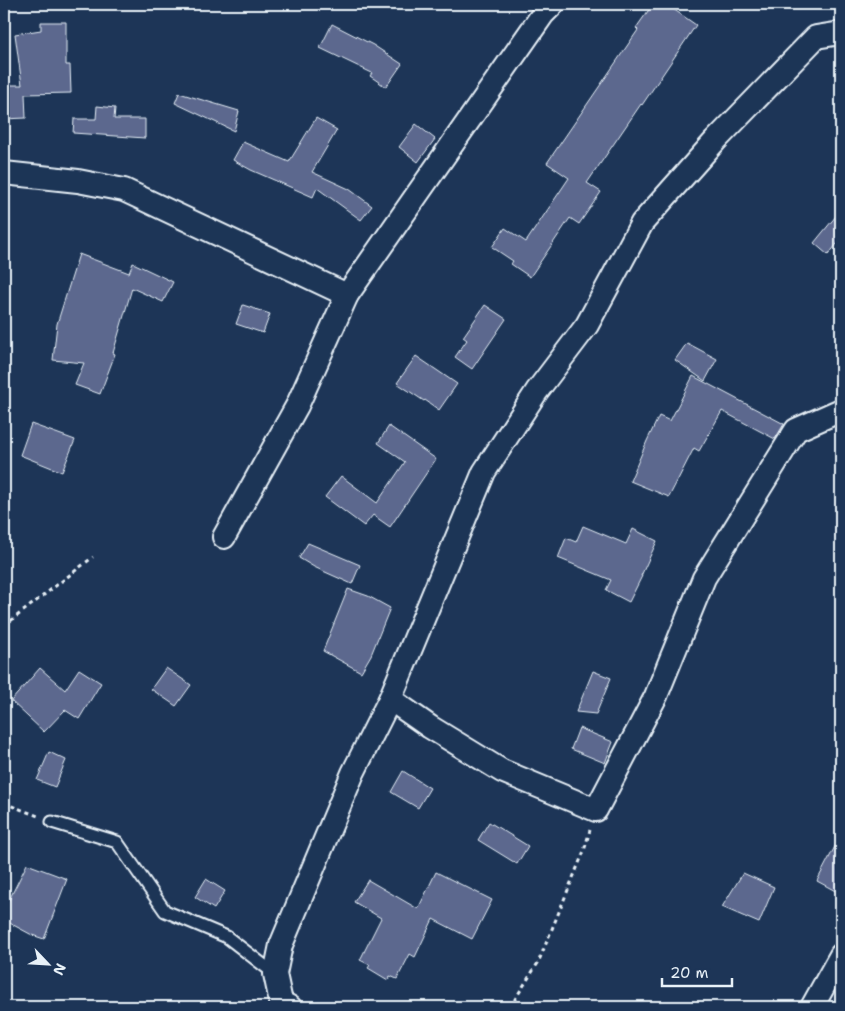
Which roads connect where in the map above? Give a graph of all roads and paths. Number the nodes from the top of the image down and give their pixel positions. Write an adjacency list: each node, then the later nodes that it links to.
1 (553, 4): 4 (street)
2 (841, 33): 9 (street)
3 (4, 173): 4 (street)
4 (347, 295): 6 (street)
5 (841, 410): 11 (street)
6 (224, 537)
7 (93, 557): 8 (path)
8 (4, 626)
9 (390, 699): 11 (street); 14 (street)
10 (4, 803): 12 (path)
11 (596, 810): 16 (path)
12 (52, 822): 14 (lane)
13 (841, 956): 17 (street)
14 (275, 974): 15 (street)
15 (290, 1007)
16 (510, 1007)
17 (812, 1007)

